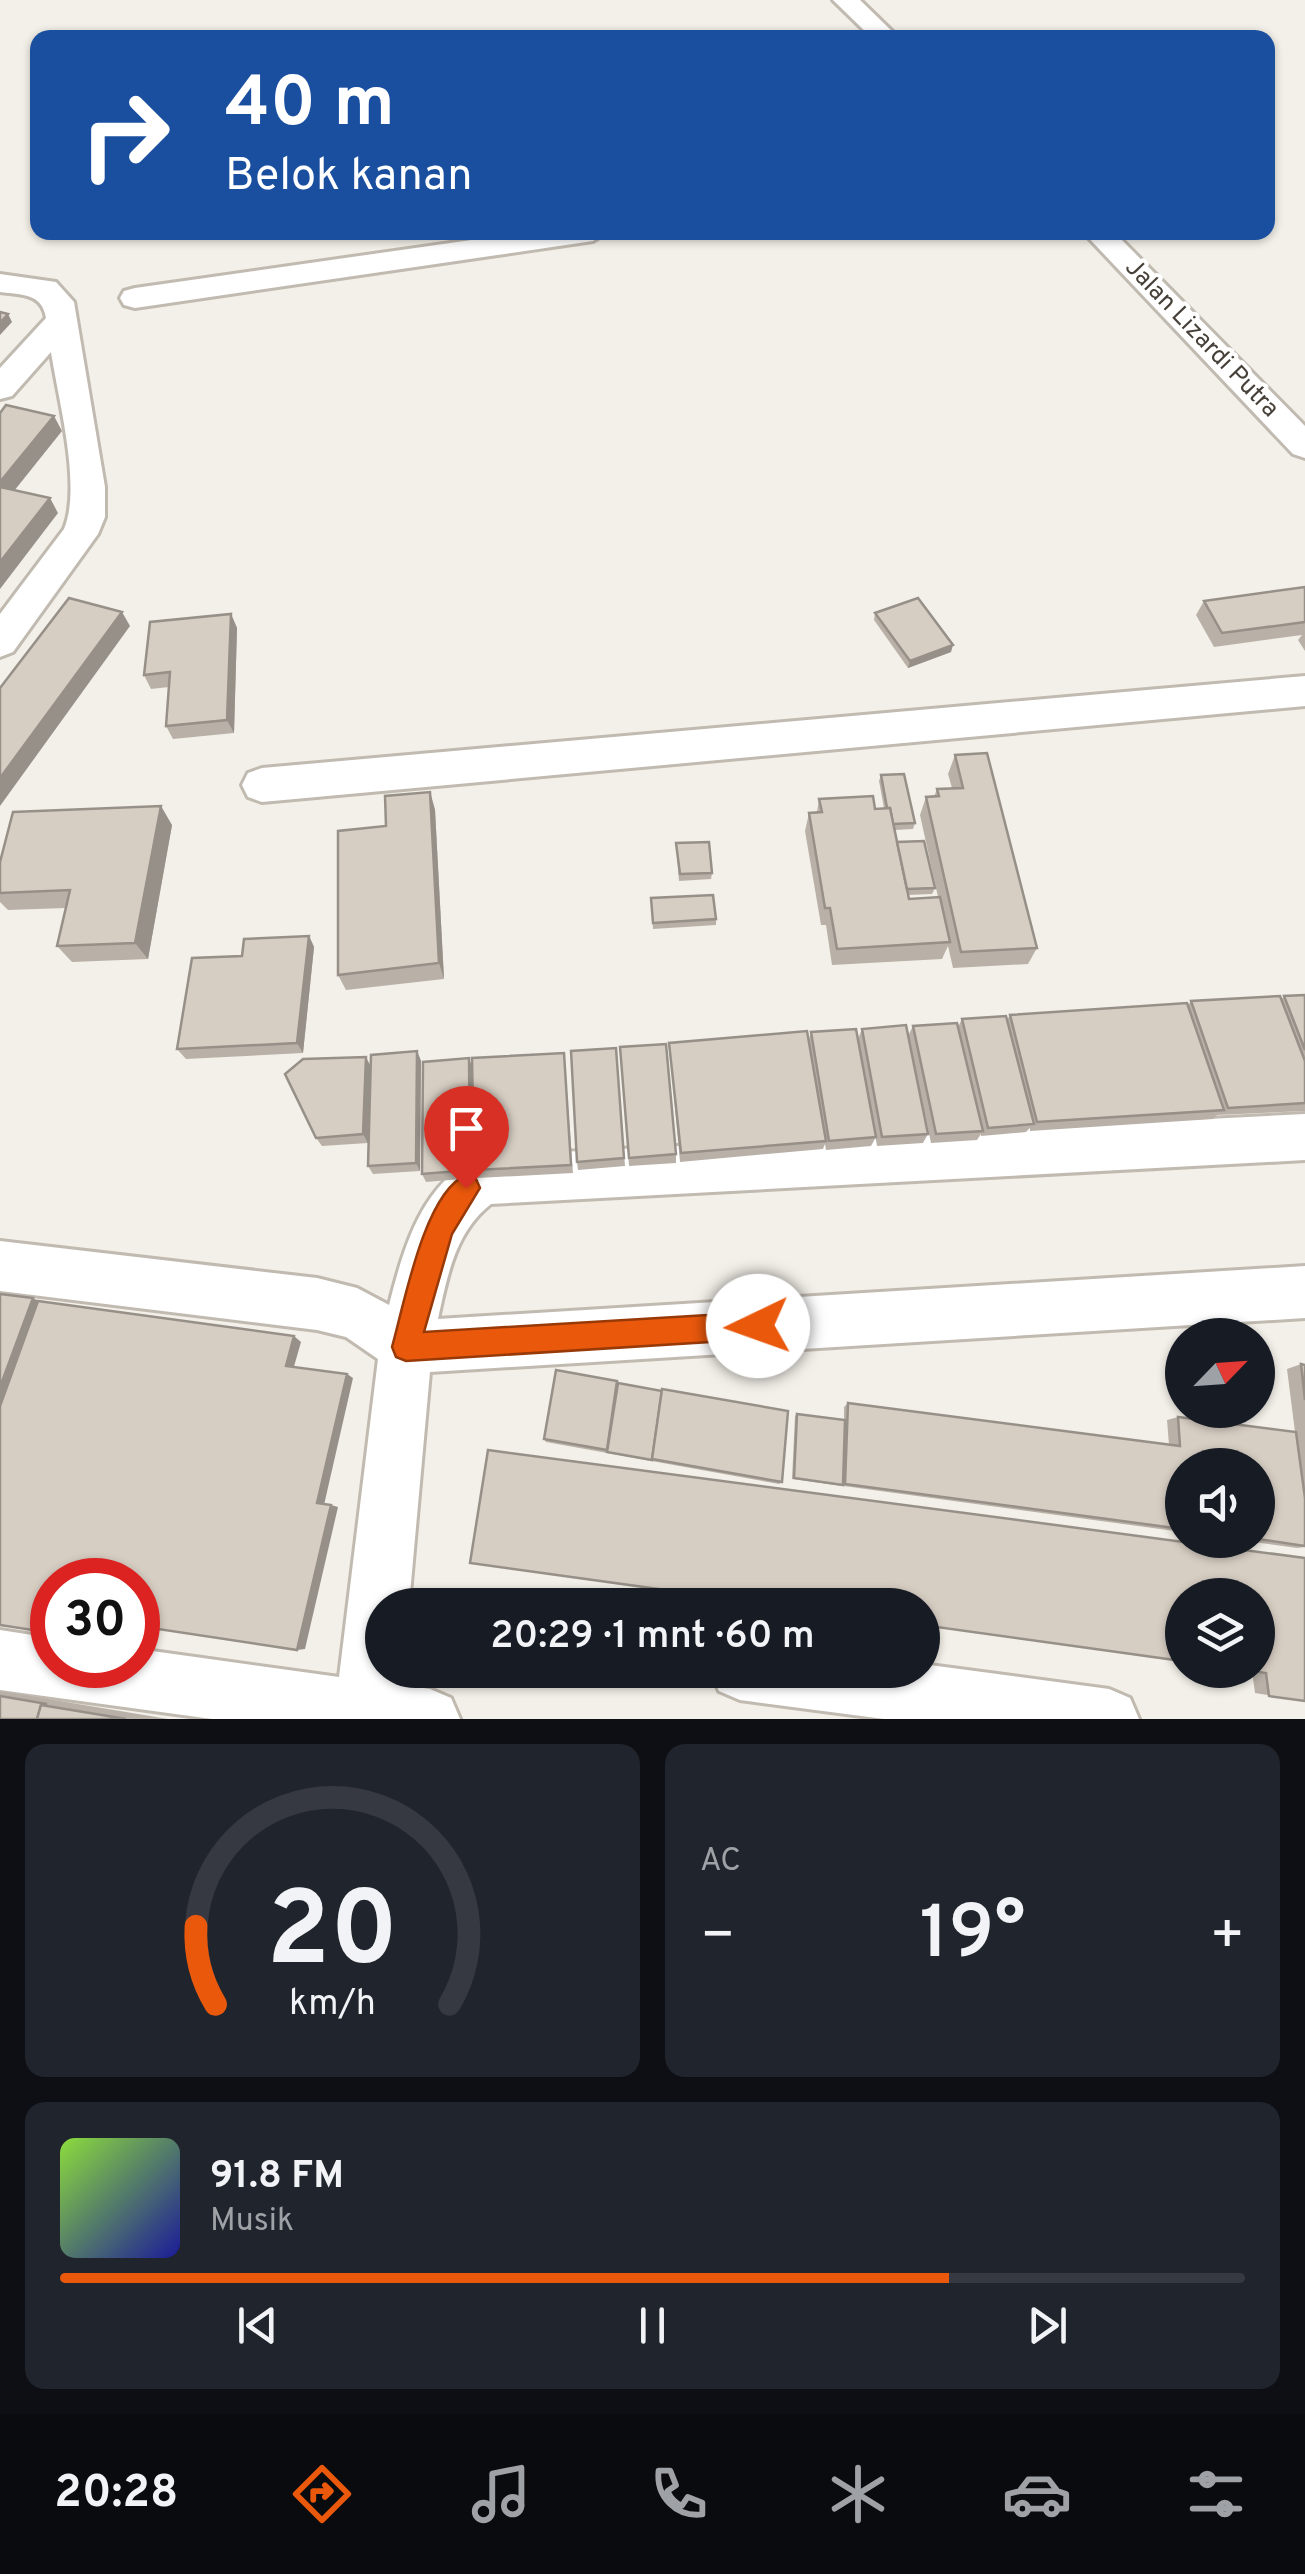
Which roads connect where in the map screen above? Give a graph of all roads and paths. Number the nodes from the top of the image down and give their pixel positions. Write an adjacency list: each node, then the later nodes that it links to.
1 (845, 0): 2 (street)
2 (878, 30)
3 (537, 240): 6 (street)
4 (1105, 240): 9 (street, Jalan Lizardi Putra)
5 (0, 283): 7 (street)
6 (135, 298)
7 (60, 321): 8 (street); 10 (street)
8 (0, 388)
9 (1305, 446)
10 (0, 642)
11 (1305, 691): 12 (street)
12 (262, 785)
13 (1305, 1137): 16 (street)
14 (0, 1266): 16 (street)
15 (1305, 1292): 16 (street)
16 (406, 1347): 17 (street)
17 (383, 1588)
18 (0, 1660): 21 (street)
19 (368, 1688): 21 (street)
20 (875, 1688): 23 (street)
21 (364, 1708): 22 (street)
22 (430, 1719)
23 (1108, 1719)

